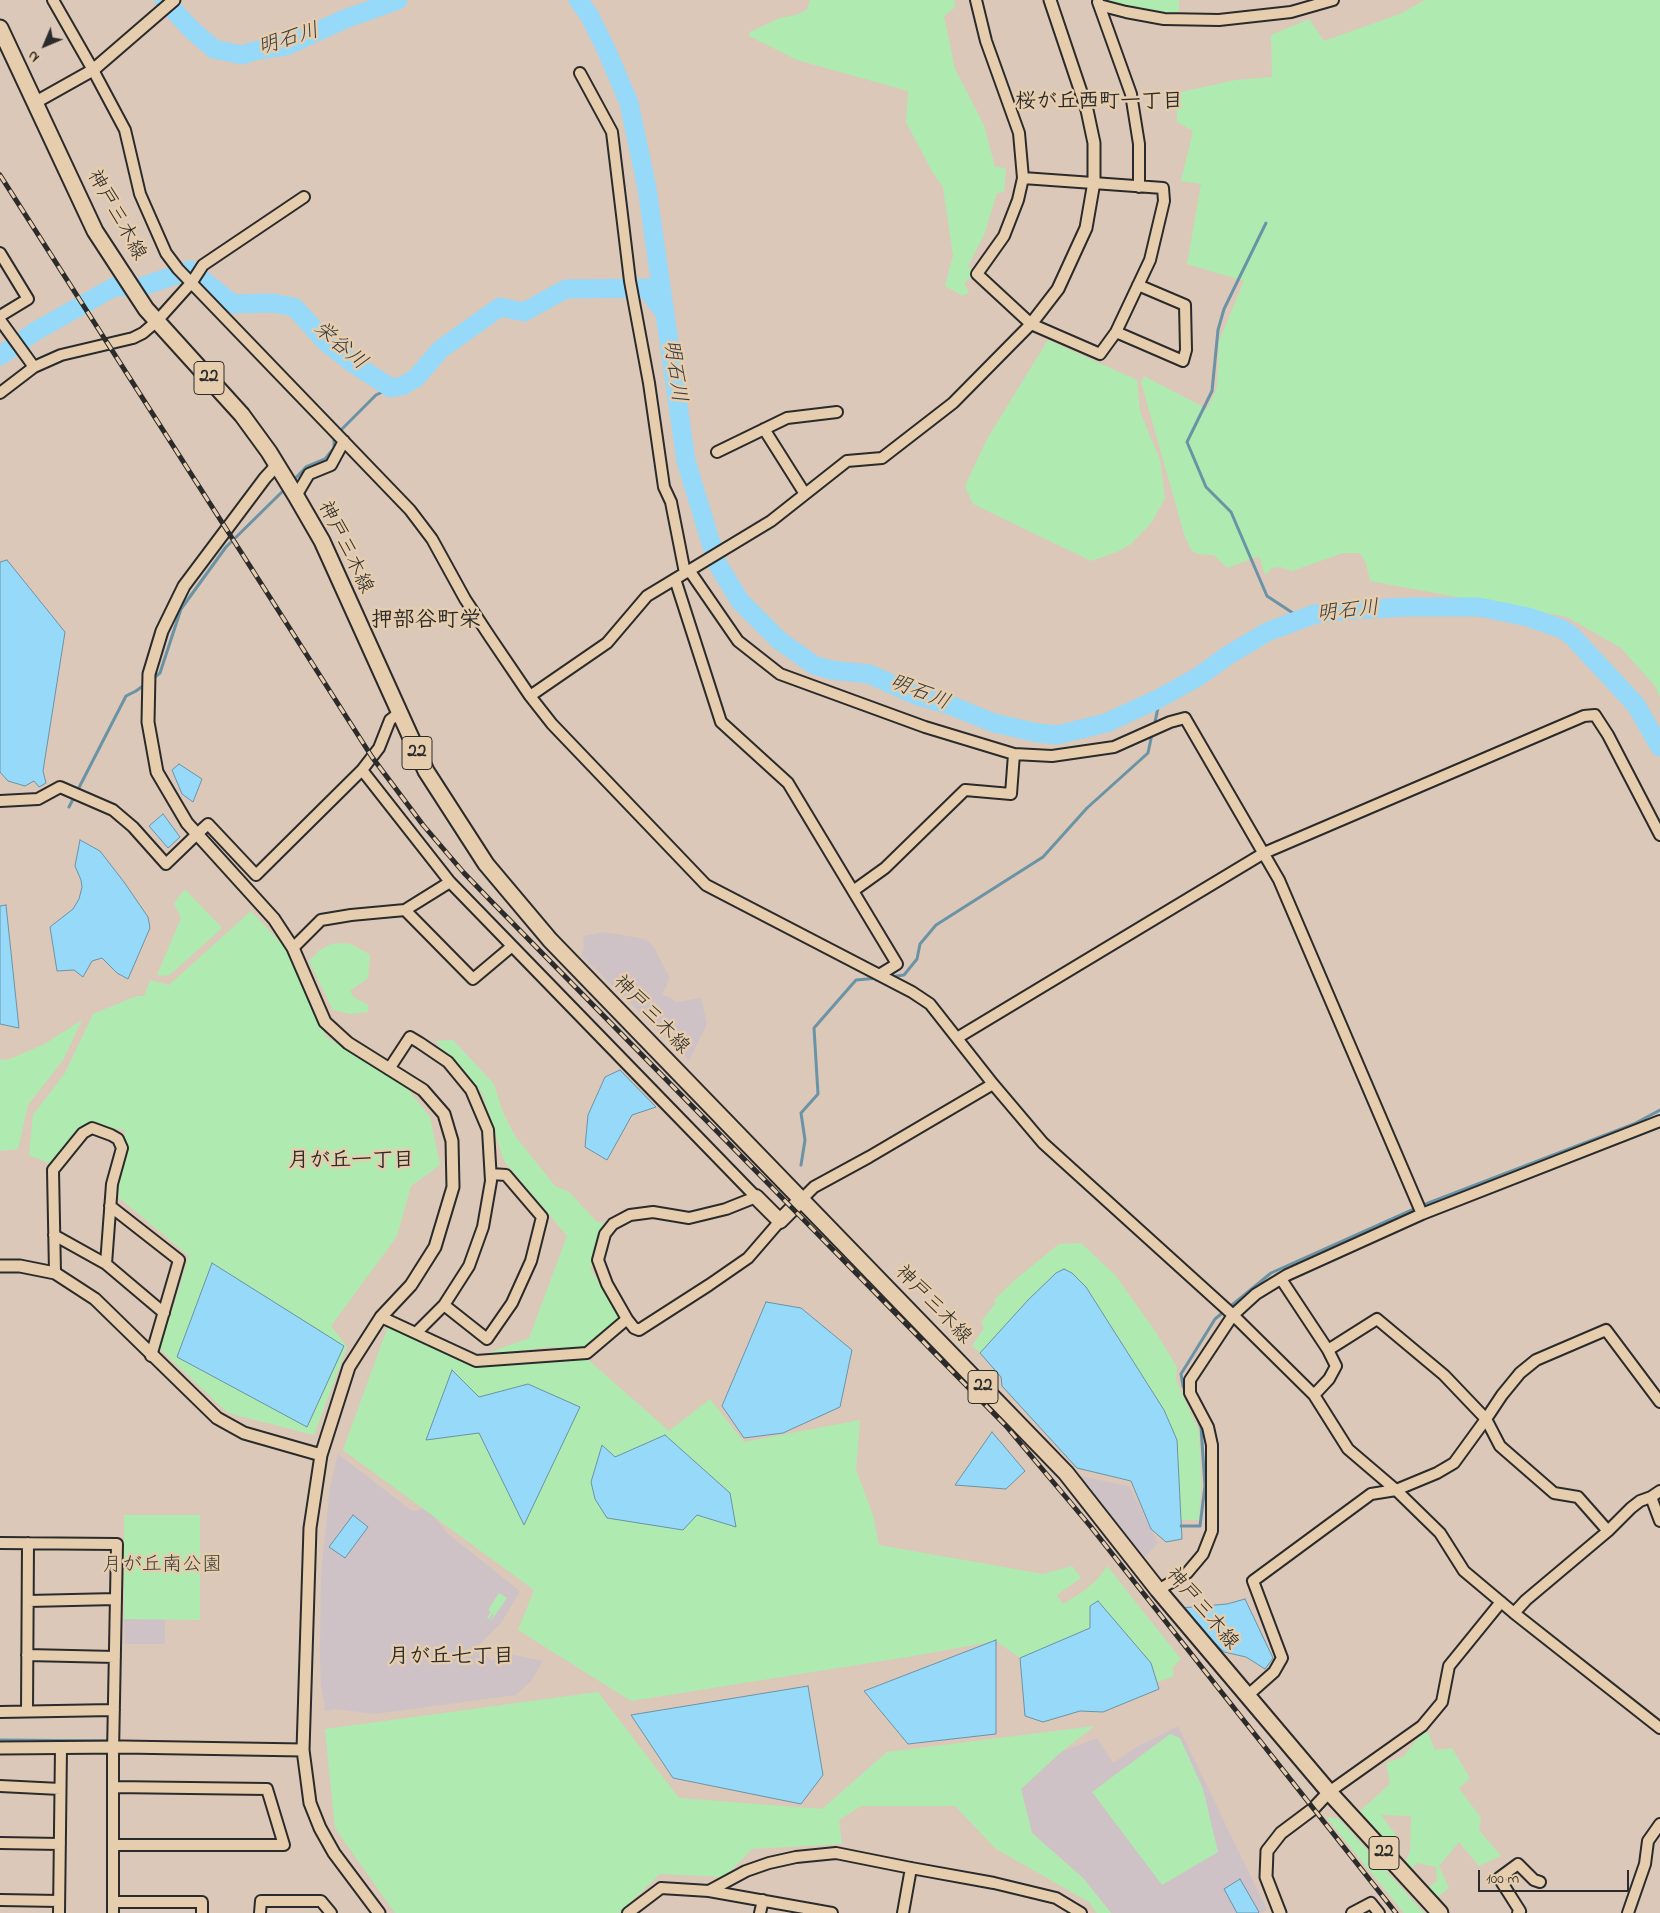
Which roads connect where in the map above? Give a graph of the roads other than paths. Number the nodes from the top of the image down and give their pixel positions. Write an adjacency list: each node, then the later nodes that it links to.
1 (53, 0): 9 (street)
2 (174, 0): 9 (street)
3 (976, 0): 12 (street)
4 (1050, 0): 13 (street)
5 (1333, 0): 7 (street)
6 (1098, 2): 7 (street); 14 (street)
7 (1321, 2)
8 (0, 28): 11 (main road, 神戸三木線 / 22)
9 (93, 70): 11 (street); 17 (street)
10 (580, 73): 32 (street)
11 (36, 102): 20 (main road, 神戸三木線 / 22)
12 (1023, 178): 13 (street); 21 (street)
13 (1094, 182): 14 (street); 21 (street)
14 (1139, 187): 18 (street)
15 (304, 196): 17 (street)
16 (0, 253): 19 (street)
17 (193, 277): 20 (street); 27 (street)
18 (1138, 284): 22 (street); 22 (street)
19 (0, 318): 23 (street)
20 (157, 321): 23 (street); 29 (main road, 神戸三木線 / 22)
21 (1031, 324): 22 (street); 31 (street)
22 (1116, 332)
23 (34, 367): 24 (street)
24 (0, 393)
25 (837, 412): 26 (street)
26 (764, 429): 28 (street); 31 (street)
27 (342, 439): 30 (street); 34 (street)
28 (717, 452)
29 (277, 465): 30 (main road, 神戸三木線 / 22); 40 (street)
30 (292, 489): 35 (main road, 神戸三木線 / 22)
31 (805, 494): 32 (street)
32 (687, 571): 33 (street); 36 (street)
33 (675, 578): 34 (street); 43 (street)
34 (530, 696): 47 (street)
35 (399, 713): 37 (street); 54 (main road, 神戸三木線 / 22)
36 (1014, 754): 41 (street); 43 (street)
37 (362, 770): 40 (street); 42 (street)
38 (0, 801): 40 (street)
39 (1660, 835): 41 (street)
40 (196, 836): 46 (street)
41 (1264, 853): 48 (street); 56 (street)
42 (450, 882): 44 (street); 45 (street)
43 (853, 891): 47 (street)
44 (405, 910): 45 (street); 46 (street)
45 (512, 947): 53 (street)
46 (293, 948): 49 (street)
47 (879, 975): 48 (street)
48 (957, 1038): 50 (street)
49 (389, 1069): 52 (street); 66 (street)
50 (993, 1084): 54 (street); 65 (street)
51 (1660, 1121): 56 (street)
52 (491, 1174): 63 (street); 63 (street)
53 (756, 1197): 57 (main road); 67 (street)
54 (800, 1201): 57 (main road); 82 (main road, 神戸三木線 / 22)
55 (110, 1206): 58 (street); 59 (street); 64 (street)
56 (1422, 1214): 62 (street)
57 (780, 1221): 67 (street)
58 (54, 1235): 59 (street); 61 (street)
59 (106, 1264): 64 (street)
60 (0, 1266): 61 (street)
61 (55, 1273): 70 (street)
62 (1281, 1279): 65 (street); 69 (street)
63 (444, 1305): 68 (street)
64 (164, 1313): 70 (street)
65 (1233, 1314): 71 (street); 82 (street)
66 (381, 1317): 68 (street); 74 (street)
67 (627, 1319): 68 (street)
68 (416, 1333)
69 (1328, 1350): 71 (street); 73 (street)
70 (151, 1356): 74 (street)
71 (1314, 1395): 75 (street)
72 (1660, 1402): 73 (street)
73 (1486, 1419): 75 (street); 79 (street)
74 (321, 1455): 97 (street)
75 (1396, 1490): 85 (street); 89 (street)
76 (1660, 1491): 77 (street)
77 (1651, 1497): 78 (street); 79 (street)
78 (1660, 1521)
79 (1608, 1531): 86 (street)
80 (0, 1543): 81 (street)
81 (28, 1544): 83 (street); 84 (street)
82 (1158, 1590): 89 (main road, 神戸三木線 / 22)
83 (116, 1599): 84 (street); 88 (street)
84 (28, 1601): 87 (street)
85 (1501, 1602): 86 (street); 101 (street)
86 (1514, 1613): 93 (street)
87 (28, 1655): 88 (street); 91 (street)
88 (115, 1657): 90 (street)
89 (1247, 1696): 101 (main road, 神戸三木線 / 22)
90 (114, 1710): 91 (street); 94 (street)
91 (27, 1711): 92 (street)
92 (0, 1712)
93 (1660, 1728)
94 (113, 1747): 96 (street); 97 (street); 99 (street)
95 (0, 1748): 96 (street)
96 (61, 1748): 100 (street)
97 (303, 1750): 118 (street)
98 (0, 1786): 100 (street)
99 (113, 1787): 105 (street); 105 (street)
100 (60, 1789): 104 (street)
101 (1329, 1792): 124 (street); 127 (main road, 神戸三木線 / 22)
102 (1660, 1824): 129 (street)
103 (0, 1843): 104 (street)
104 (60, 1844): 111 (street)
105 (113, 1845): 112 (street)
106 (911, 1868): 108 (street); 122 (street); 123 (street)
107 (1540, 1882): 128 (street)
108 (709, 1890): 110 (street); 119 (street)
109 (0, 1900): 111 (street)
110 (763, 1900): 120 (street); 121 (street)
111 (59, 1901): 113 (street)
112 (113, 1902): 114 (street); 115 (street)
113 (59, 1913)
114 (113, 1913)
115 (202, 1913)
116 (260, 1913): 117 (street)
117 (331, 1913)
118 (379, 1913)
119 (628, 1913)
120 (760, 1913)
121 (832, 1913)
122 (903, 1913)
123 (1081, 1913)
124 (1280, 1913)
125 (1352, 1913): 126 (street)
126 (1379, 1913)
127 (1440, 1913)
128 (1518, 1913)
129 (1628, 1913)

